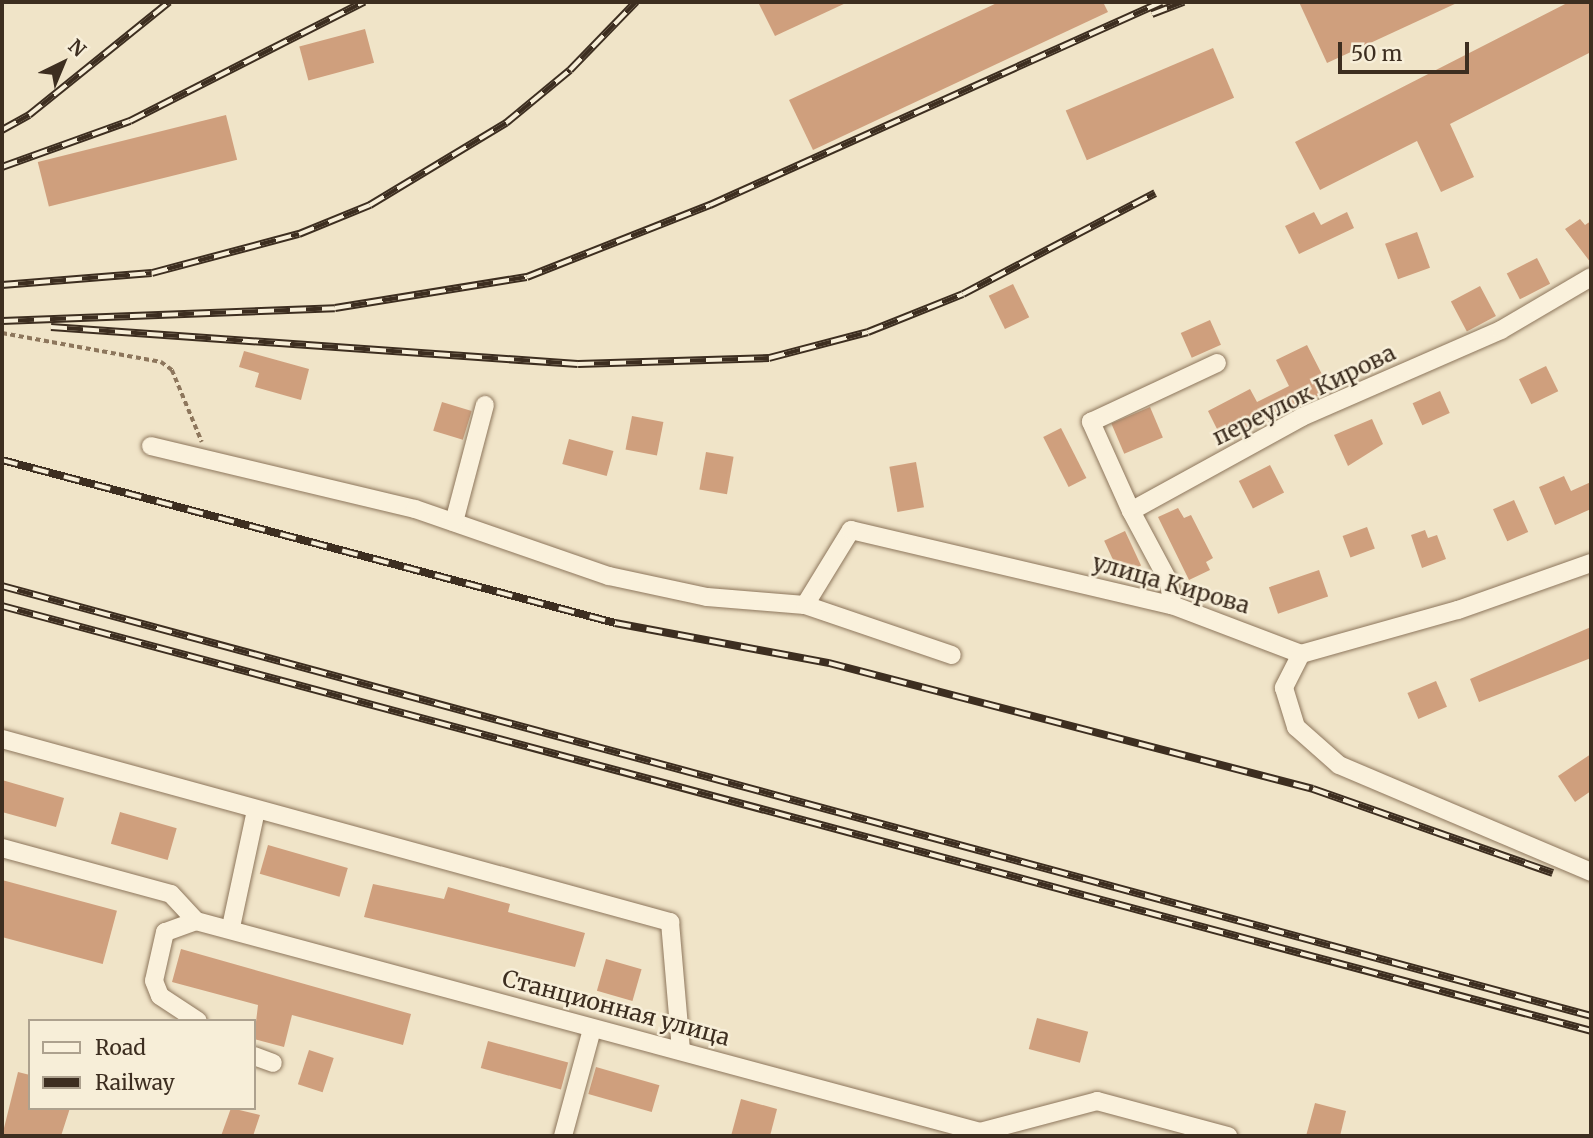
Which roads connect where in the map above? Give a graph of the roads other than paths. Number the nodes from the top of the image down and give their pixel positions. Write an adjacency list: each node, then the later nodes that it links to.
1 (1591, 277): 5 (street, переулок Кирова)
2 (1217, 363): 5 (street)
3 (485, 405): 6 (street)
4 (151, 446): 6 (street)
5 (1131, 510): 9 (street)
6 (453, 522): 8 (street)
7 (1591, 563): 11 (street)
8 (805, 605): 9 (street, улица Кирова); 10 (street)
9 (1172, 605): 11 (street, улица Кирова)
10 (952, 654)
11 (1301, 654): 15 (street)
12 (2, 739): 13 (street)
13 (256, 810): 17 (street); 20 (street)
14 (2, 848): 16 (street)
15 (1591, 872)
16 (195, 921): 17 (street, Станционная улица); 18 (street)
17 (231, 927): 19 (street, Станционная улица)
18 (195, 1019)
19 (592, 1029): 20 (street, Станционная улица); 24 (street)
20 (681, 1050): 23 (street, Станционная улица)
21 (256, 1057): 22 (street)
22 (273, 1063)
23 (980, 1134): 25 (street, Станционная улица)
24 (563, 1136)
25 (1228, 1136)

